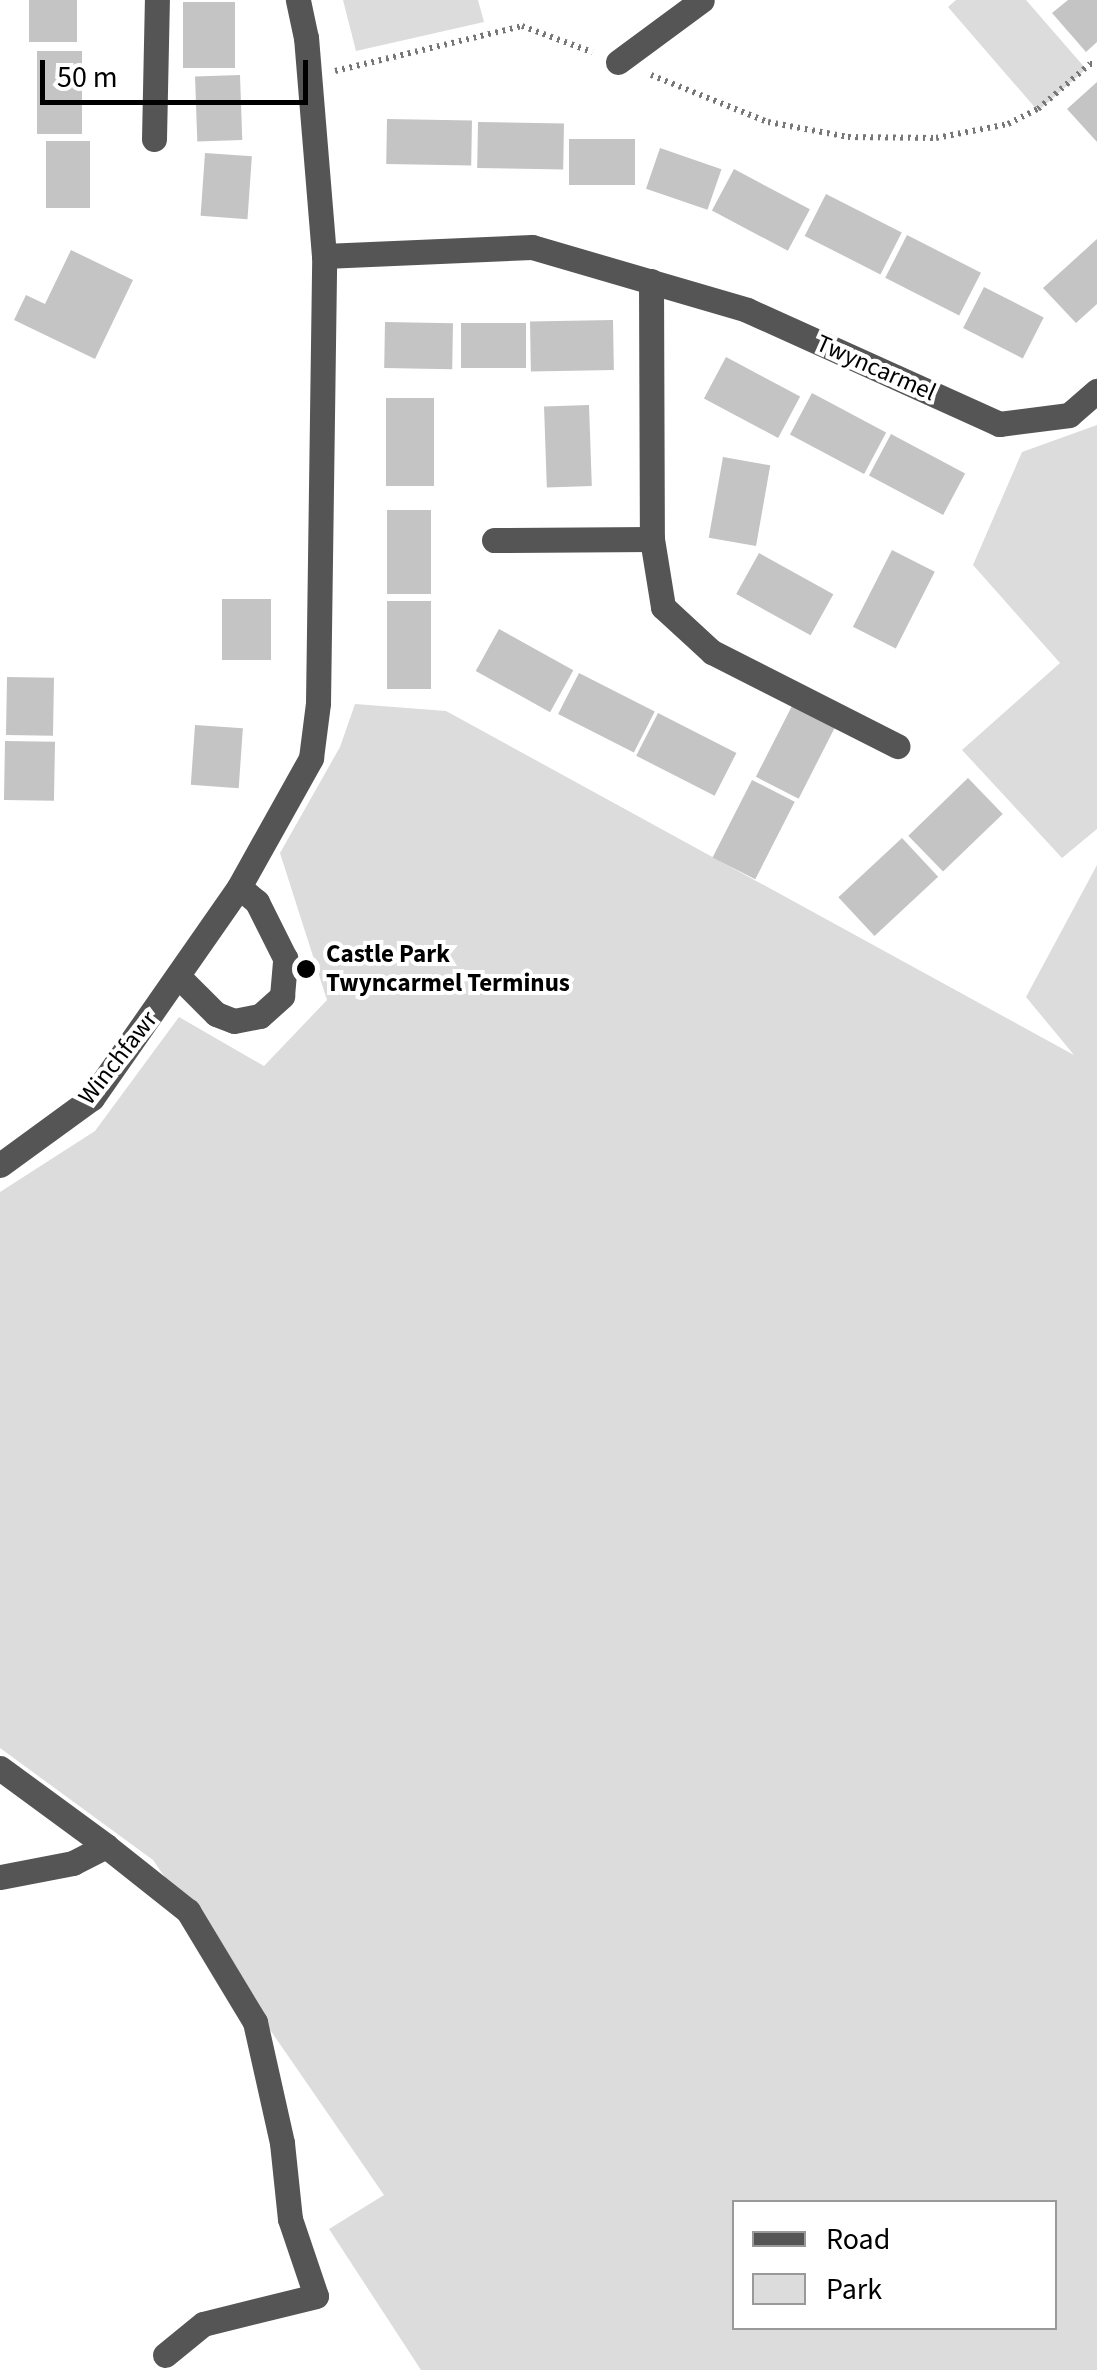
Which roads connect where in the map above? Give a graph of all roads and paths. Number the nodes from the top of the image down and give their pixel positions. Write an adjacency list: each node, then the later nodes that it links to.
1 (157, 0): 7 (street)
2 (298, 0): 6 (street, Winchfawr)
3 (702, 0): 4 (street)
4 (618, 62): 5 (path); 6 (path)
5 (1097, 64)
6 (309, 77): 8 (street, Winchfawr)
7 (154, 139)
8 (324, 256): 9 (street, Twyncarmel); 14 (street, Winchfawr)
9 (650, 281): 10 (street, Twyncarmel); 11 (street)
10 (1097, 391)
11 (652, 539): 12 (street); 13 (street)
12 (494, 540)
13 (897, 746)
14 (239, 887): 15 (street, Winchfawr); 15 (street)
15 (179, 978): 16 (street, Winchfawr)
16 (0, 1166)
17 (0, 1768): 18 (street)
18 (106, 1846): 19 (street); 20 (street)
19 (0, 1877)
20 (166, 2355)

